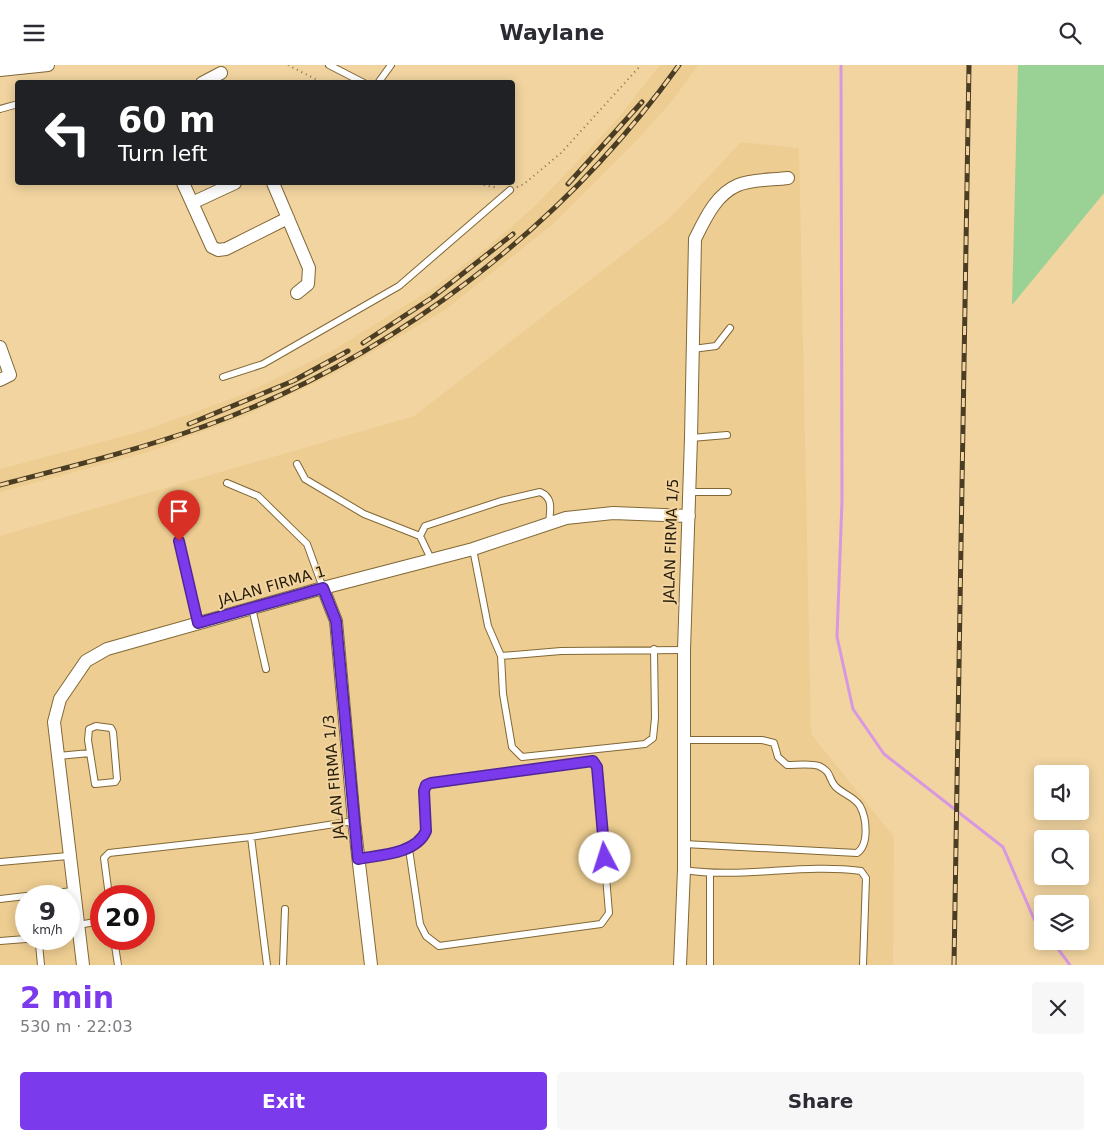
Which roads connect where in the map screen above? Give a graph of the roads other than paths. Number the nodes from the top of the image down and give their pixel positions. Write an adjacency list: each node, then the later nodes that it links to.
1 (48, 65): 4 (street)
2 (329, 65): 7 (lane)
3 (391, 65): 8 (lane)
4 (0, 69)
5 (221, 73): 6 (street)
6 (208, 80)
7 (358, 80)
8 (380, 80)
9 (15, 105): 10 (lane)
10 (0, 109)
11 (788, 178): 21 (street, JALAN FIRMA 1/5)
12 (185, 185): 16 (street)
13 (231, 185): 16 (street)
14 (274, 185): 17 (street)
15 (510, 190): 22 (lane)
16 (192, 203): 17 (street)
17 (288, 219): 18 (street)
18 (297, 293)
19 (730, 328): 21 (lane)
20 (0, 347): 23 (street)
21 (693, 349): 25 (street, JALAN FIRMA 1/5)
22 (223, 377)
23 (0, 380)
24 (727, 435): 25 (lane)
25 (691, 437): 28 (street, JALAN FIRMA 1/5)
26 (297, 464): 32 (lane)
27 (227, 483): 36 (lane)
28 (689, 492): 29 (lane); 30 (street, JALAN FIRMA 1/5)
29 (728, 492)
30 (689, 516): 31 (street, JALAN FIRMA 1); 40 (street, JALAN FIRMA 1/5)
31 (549, 523): 32 (lane); 34 (street, JALAN FIRMA 1)
32 (420, 536): 35 (lane)
33 (179, 541): 38 (lane)
34 (473, 549): 35 (street, JALAN FIRMA 1); 41 (lane)
35 (430, 559): 36 (street, JALAN FIRMA 1)
36 (323, 588): 37 (street, JALAN FIRMA 1); 46 (street, JALAN FIRMA 1/3)
37 (252, 609): 38 (street, JALAN FIRMA 1); 42 (lane)
38 (198, 623): 45 (street, JALAN FIRMA 1)
39 (654, 649): 40 (lane); 41 (lane); 41 (lane)
40 (684, 650): 43 (street, JALAN FIRMA 1/5)
41 (501, 656)
42 (266, 669)
43 (683, 740): 48 (street, JALAN FIRMA 1/5); 48 (lane)
44 (90, 753): 44 (lane); 45 (lane)
45 (58, 756): 50 (street, JALAN FIRMA 1)
46 (354, 821): 47 (lane); 51 (street, JALAN FIRMA 1/3)
47 (251, 837): 56 (lane); 68 (lane)
48 (684, 845): 53 (street, JALAN FIRMA 1/5)
49 (410, 849): 49 (lane); 51 (lane)
50 (68, 856): 52 (lane); 55 (street, JALAN FIRMA 1)
51 (358, 859): 70 (street, JALAN FIRMA 1/3)
52 (0, 862)
53 (684, 870): 54 (lane); 71 (street, JALAN FIRMA 1/5)
54 (710, 874): 72 (lane); 73 (lane)
55 (72, 885)
56 (108, 885)
57 (15, 897): 58 (lane)
58 (0, 899)
59 (285, 909): 69 (lane)
60 (15, 940): 61 (lane)
61 (0, 941)
62 (80, 941): 66 (street, JALAN FIRMA 1)
63 (39, 950): 65 (lane)
64 (116, 950): 67 (lane)
65 (41, 965)
66 (83, 965)
67 (118, 965)
68 (267, 965)
69 (283, 965)
70 (370, 965)
71 (680, 965)
72 (710, 965)
73 (863, 965)

